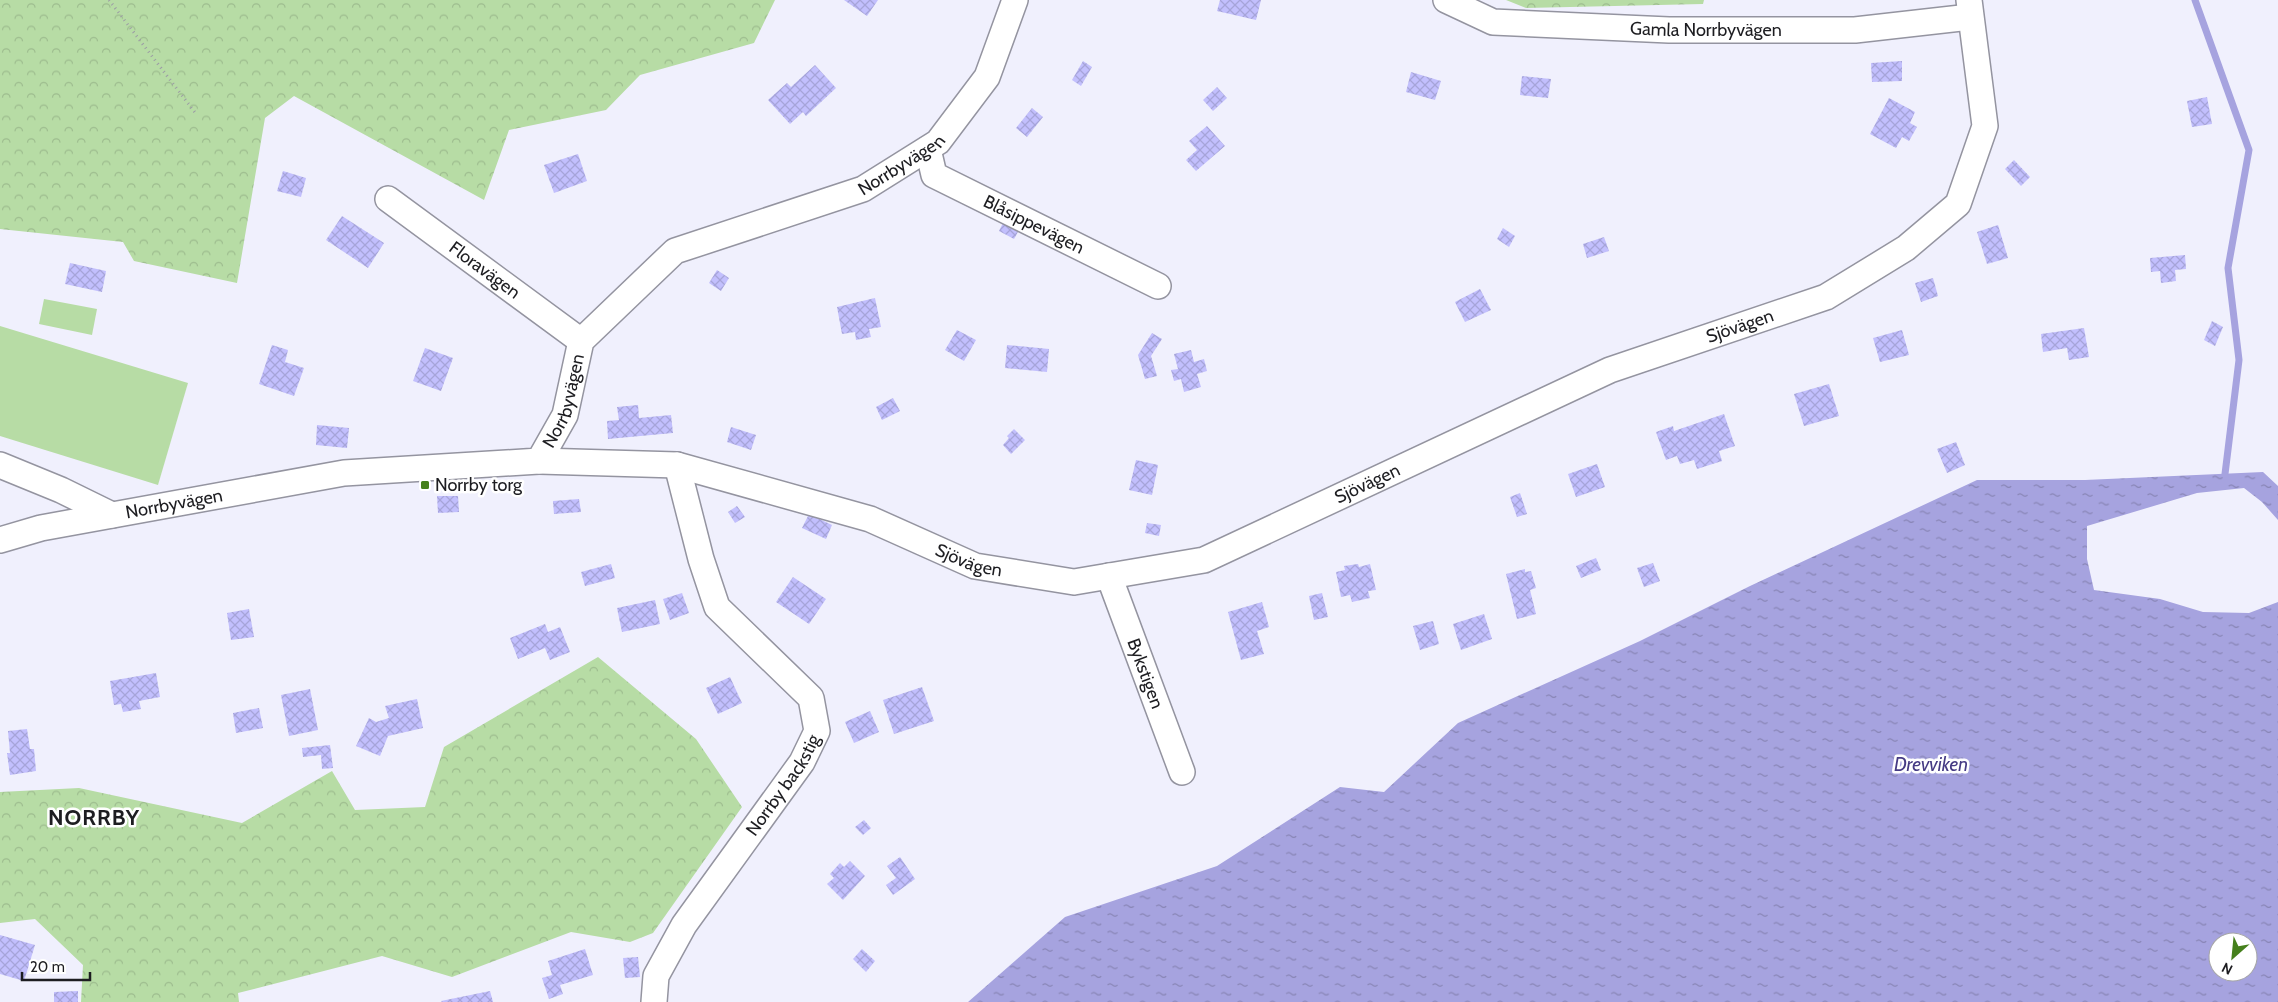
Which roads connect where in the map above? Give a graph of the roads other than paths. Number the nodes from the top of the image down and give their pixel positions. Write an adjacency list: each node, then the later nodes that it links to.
1 (1016, 0): 4 (street, Norrbyvägen)
2 (1446, 0): 3 (street, Gamla Norrbyvägen)
3 (1970, 9): 13 (street, Sjövägen)
4 (928, 148): 6 (street, Blåsippevägen); 7 (street, Norrbyvägen)
5 (388, 199): 7 (street, Floravägen)
6 (1158, 286)
7 (581, 341): 8 (street, Norrbyvägen)
8 (539, 461): 10 (street, Sjövägen); 11 (street, Norrbyvägen)
9 (0, 465): 11 (street)
10 (677, 465): 13 (street, Sjövägen); 15 (street, Norrby backstig)
11 (112, 515): 12 (street, Norrbyvägen)
12 (0, 540)
13 (1109, 576): 14 (street, Bykstigen)
14 (1182, 772)
15 (654, 1002)

